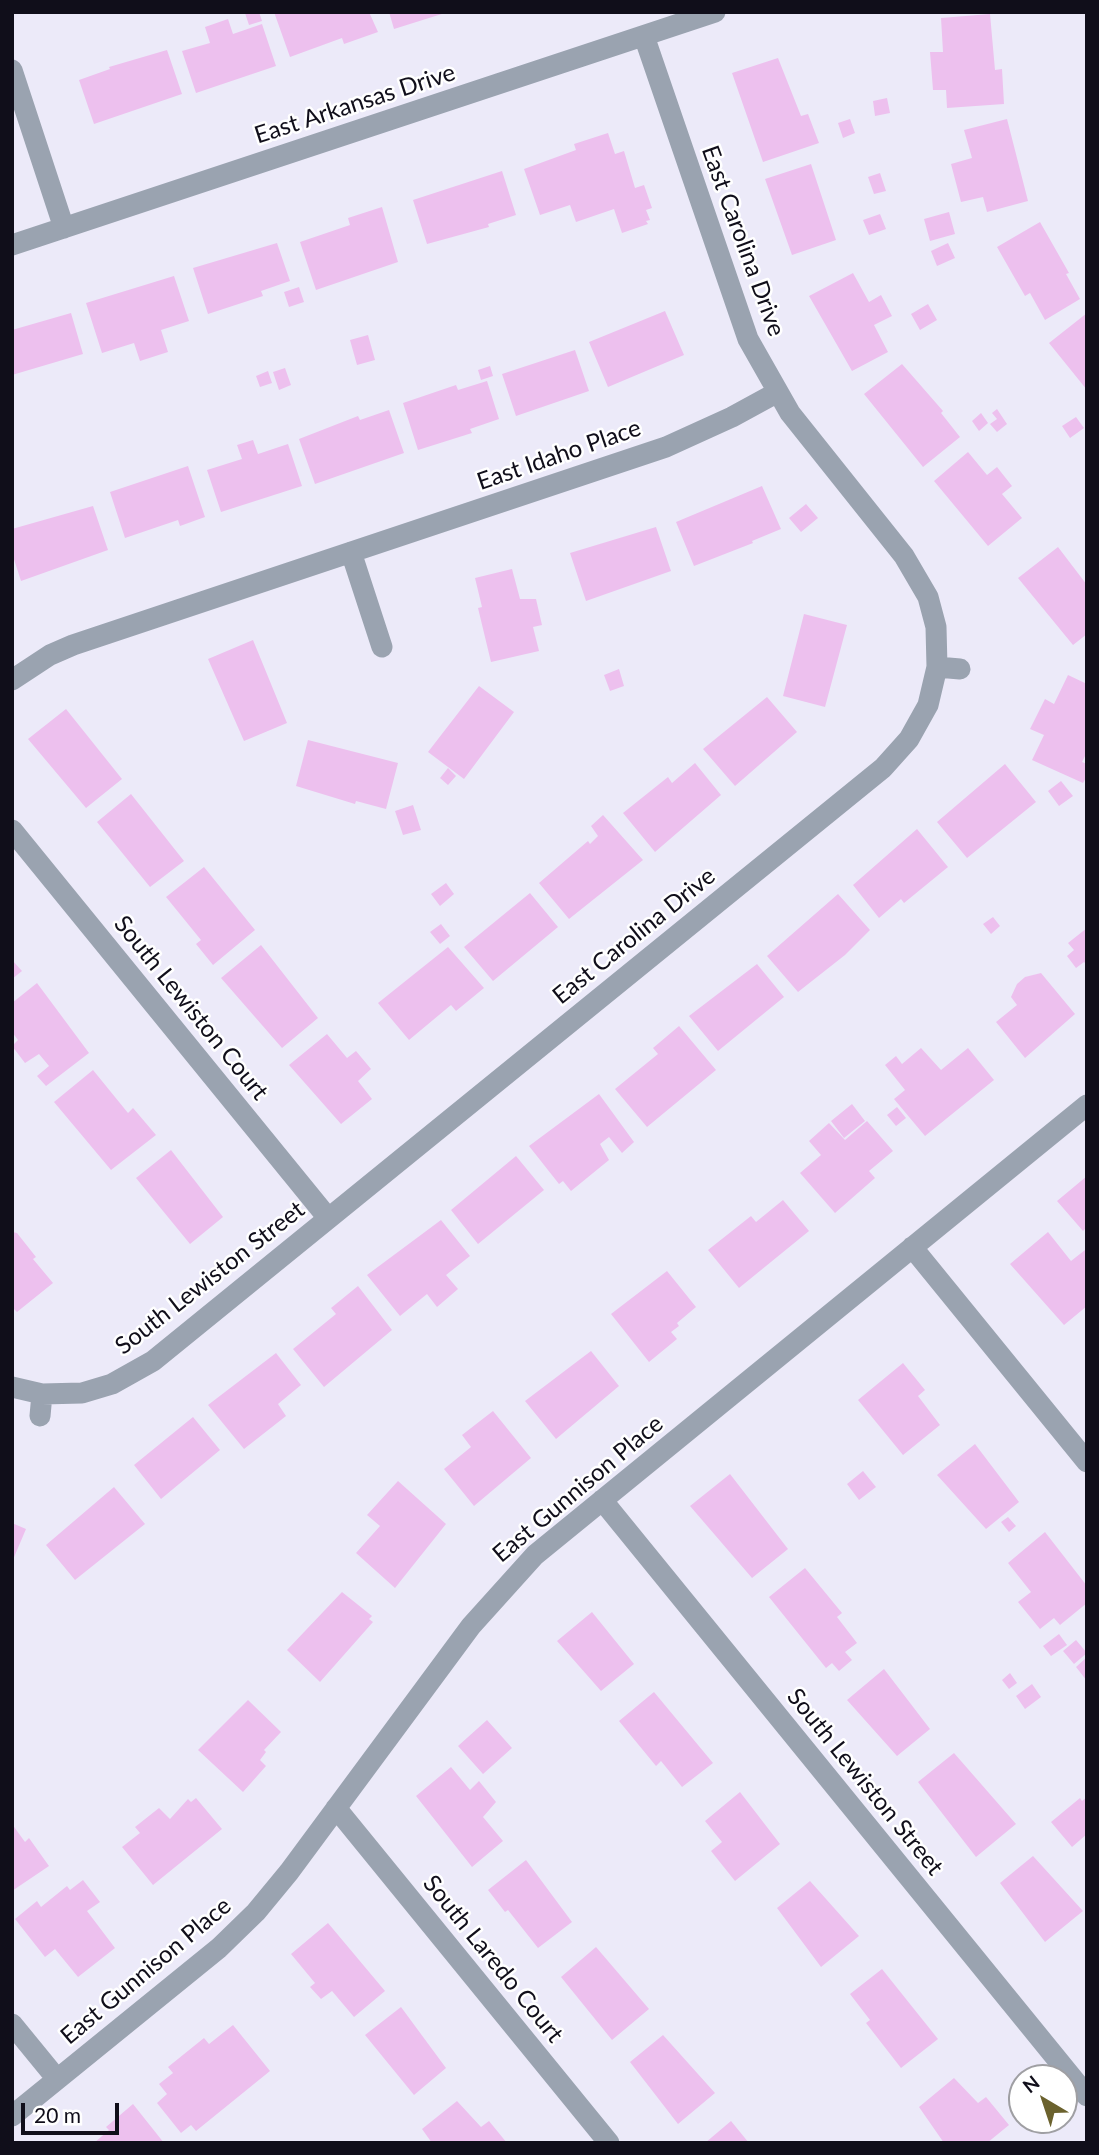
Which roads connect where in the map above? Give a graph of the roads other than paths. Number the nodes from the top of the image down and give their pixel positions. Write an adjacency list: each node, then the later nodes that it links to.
1 (715, 12): 2 (street, East Arkansas Drive)
2 (644, 36): 4 (street, East Arkansas Drive); 6 (street, East Carolina Drive)
3 (12, 70): 4 (street)
4 (64, 228): 5 (street, East Arkansas Drive)
5 (12, 245)
6 (776, 393): 7 (street, East Idaho Place); 9 (street, East Carolina Drive)
7 (351, 552): 8 (street); 11 (street, East Idaho Place)
8 (382, 647)
9 (937, 667): 10 (street); 14 (street, East Carolina Drive)
10 (960, 669)
11 (12, 680)
12 (12, 830): 14 (street, South Lewiston Court)
13 (1087, 1105): 15 (street, East Gunnison Place)
14 (328, 1218): 17 (street, South Lewiston Street)
15 (912, 1247): 19 (street); 20 (street, East Gunnison Place)
16 (12, 1387): 17 (street, South Lewiston Street)
17 (42, 1394): 18 (street)
18 (40, 1416)
19 (1087, 1462)
20 (602, 1500): 21 (street, East Gunnison Place); 24 (street, South Lewiston Street)
21 (336, 1808): 23 (street, East Gunnison Place); 26 (street, South Laredo Court)
22 (12, 2024): 23 (street)
23 (57, 2079): 25 (street, East Gunnison Place)
24 (1087, 2096)
25 (12, 2116)
26 (609, 2143)

